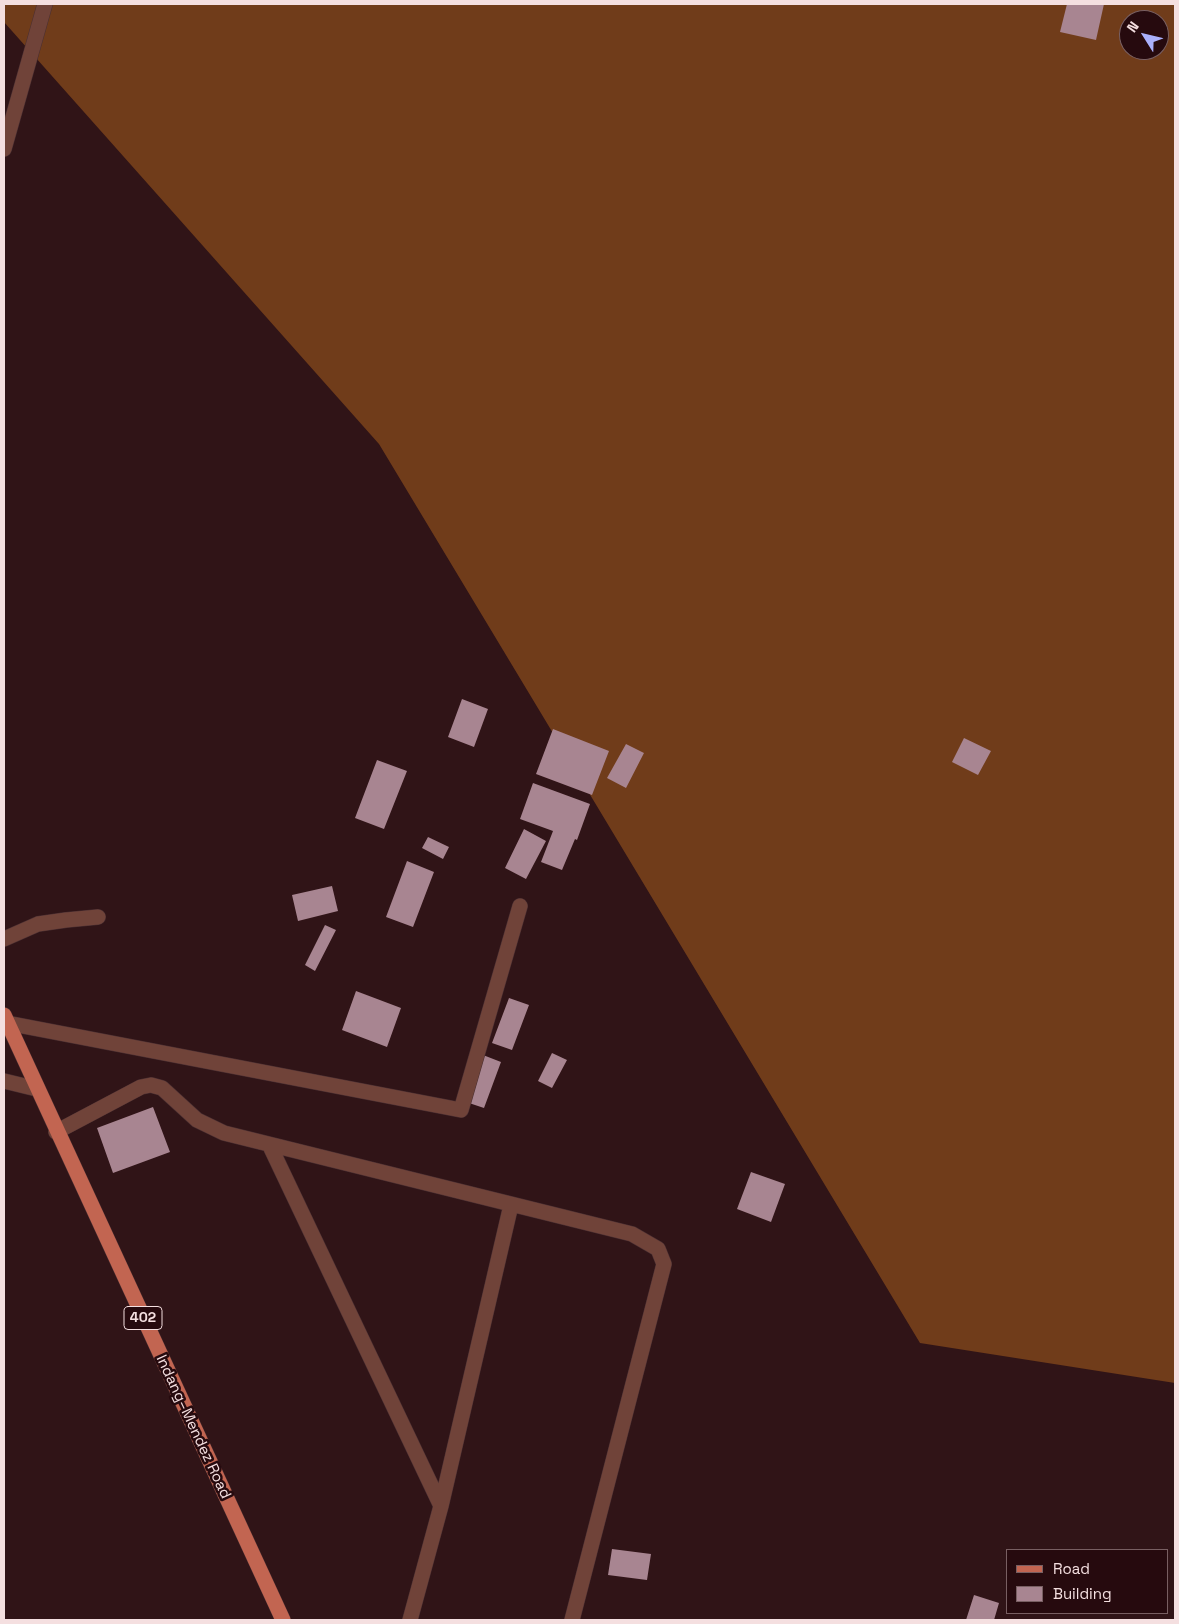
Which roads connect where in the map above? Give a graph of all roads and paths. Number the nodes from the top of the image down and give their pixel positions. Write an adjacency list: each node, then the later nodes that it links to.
1 (45, 4): 2 (street)
2 (4, 149)
3 (520, 906): 6 (street)
4 (98, 917): 5 (street)
5 (4, 939)
6 (5, 1019): 8 (main road, Indang–Mendez Road / 402)
7 (4, 1081): 8 (street)
8 (37, 1089): 9 (main road, Indang–Mendez Road / 402)
9 (56, 1132): 10 (street); 13 (main road, Indang–Mendez Road / 402)
10 (270, 1146): 11 (street); 12 (street)
11 (511, 1204): 12 (street); 15 (street)
12 (441, 1506): 14 (street)
13 (283, 1620)
14 (410, 1620)
15 (572, 1620)

